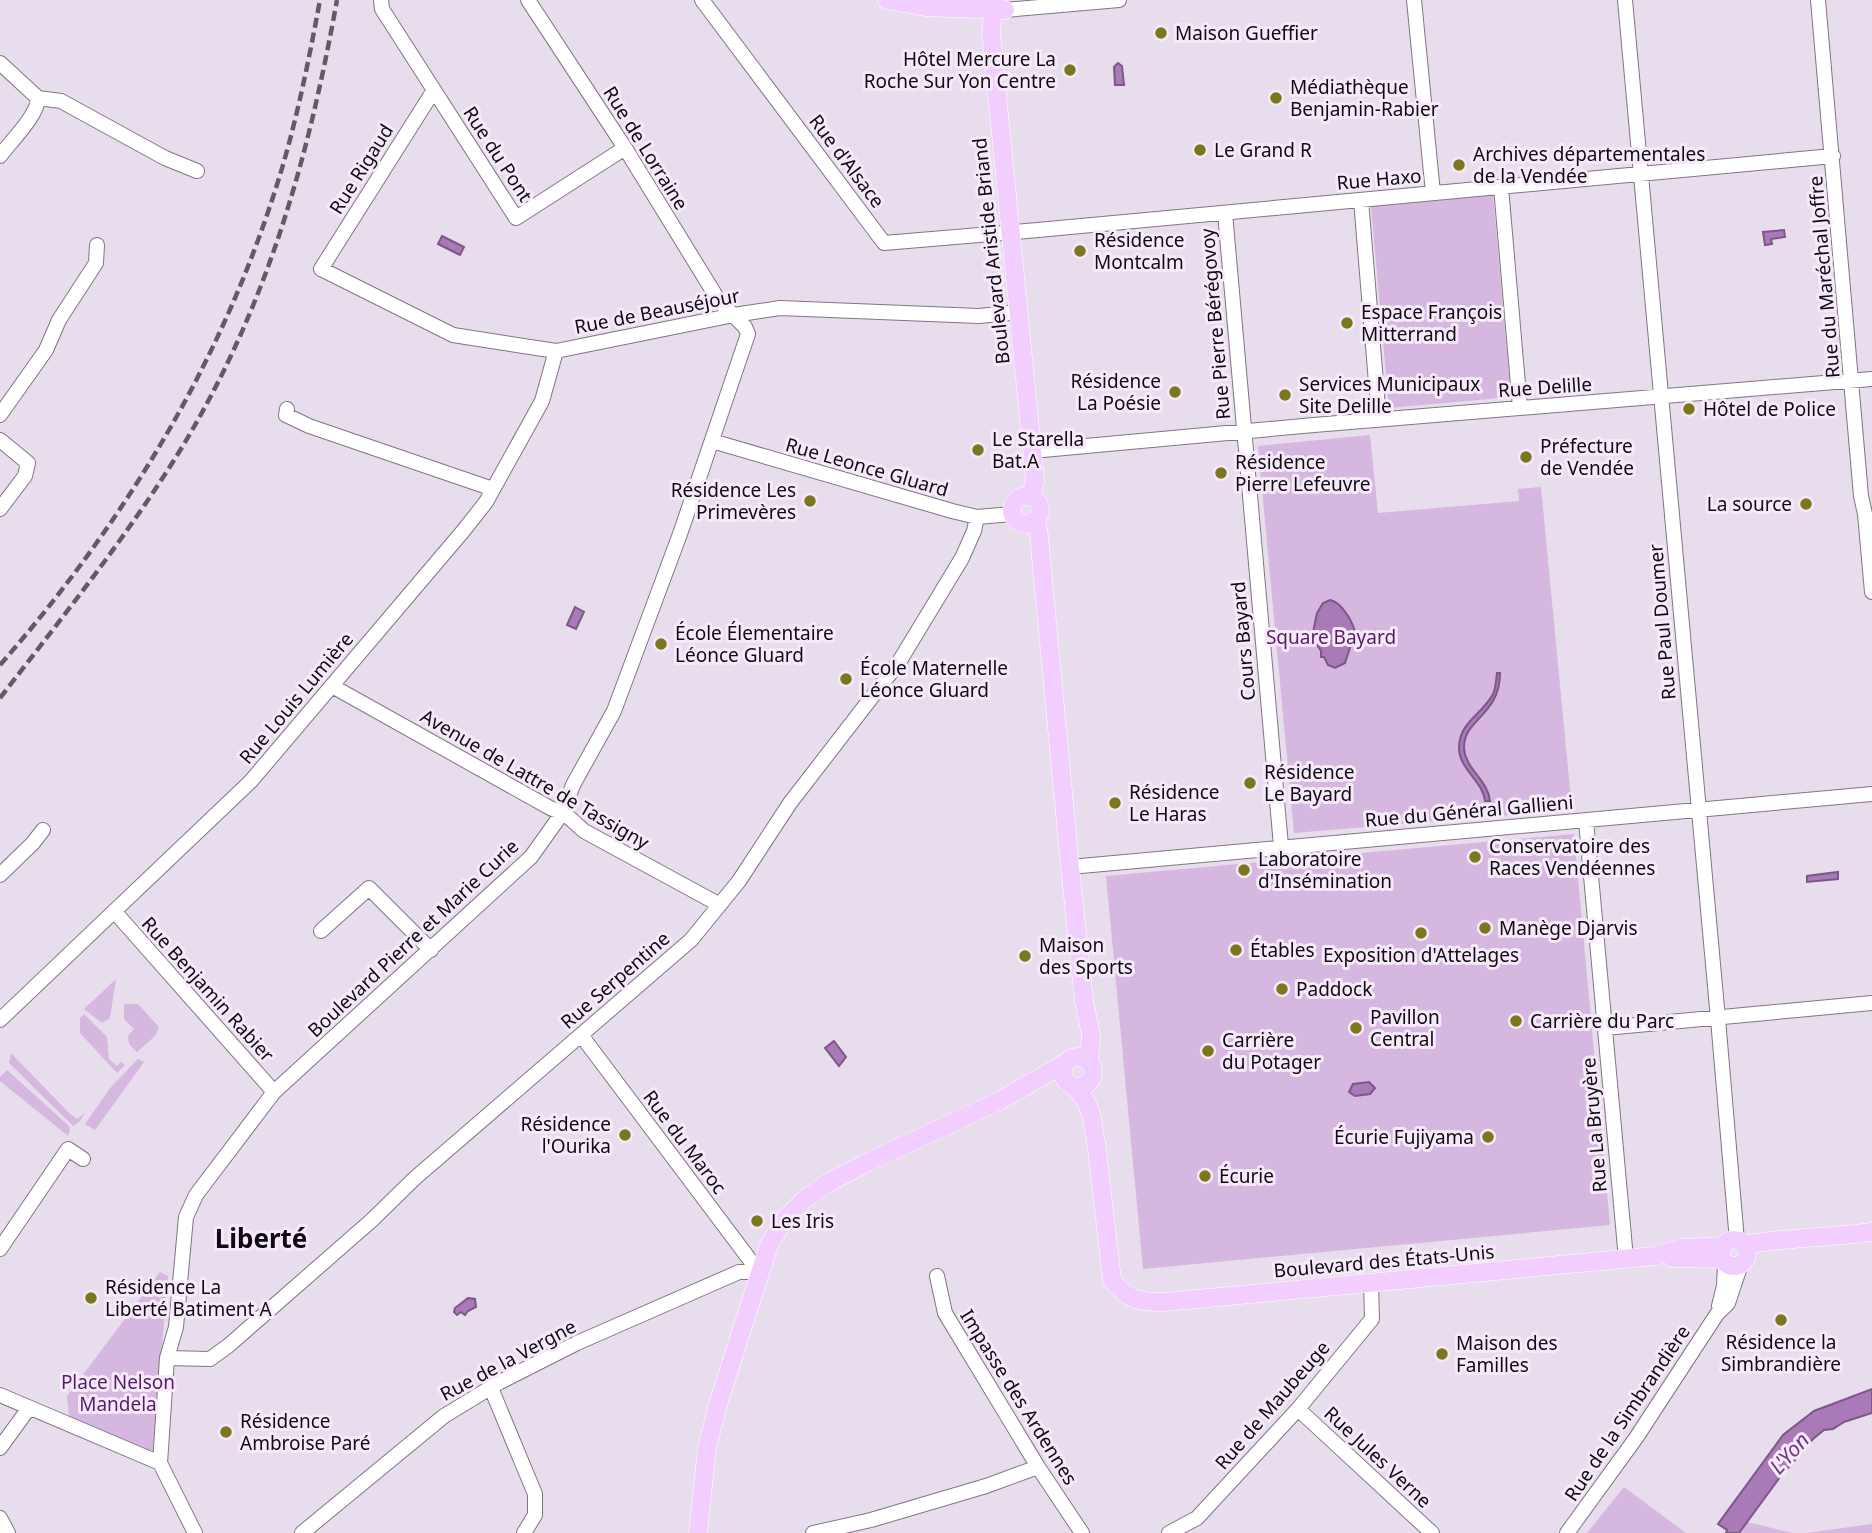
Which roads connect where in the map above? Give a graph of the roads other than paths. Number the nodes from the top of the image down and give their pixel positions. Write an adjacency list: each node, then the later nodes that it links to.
1 (381, 0): 12 (street, Rue du Pont)
2 (528, 0): 14 (street, Rue de Lorraine)
3 (702, 0): 23 (street, Rue d'Alsace)
4 (1119, 0): 9 (street)
5 (1414, 0): 20 (street)
6 (1625, 0): 18 (street, Rue Paul Doumer)
7 (1818, 0): 16 (street, Rue du Maréchal Joffre)
8 (890, 1): 9 (main road); 10 (main road)
9 (998, 7): 10 (main road, Boulevard Aristide Briand)
10 (991, 33): 23 (main road, Boulevard Aristide Briand)
11 (0, 63): 13 (street)
12 (434, 90): 14 (street, Rue du Pont); 25 (street, Rue Rigaud)
13 (38, 97): 15 (street); 17 (street)
14 (625, 148): 27 (street, Rue de Lorraine)
15 (0, 156)
16 (1833, 156): 18 (street, Rue Haxo); 30 (street, Rue du Maréchal Joffre)
17 (197, 171)
18 (1640, 175): 19 (street, Rue Haxo); 31 (street, Rue Paul Doumer)
19 (1501, 187): 20 (street, Rue Haxo); 33 (street)
20 (1433, 193): 21 (street, Rue Haxo)
21 (1361, 200): 22 (street, Rue Haxo); 35 (street)
22 (1225, 213): 23 (street, Rue Haxo); 36 (street, Rue Pierre Bérégovoy)
23 (1011, 233): 26 (main road, Boulevard Aristide Briand)
24 (97, 245): 34 (street)
25 (321, 268): 28 (street, Rue de Beauséjour)
26 (1019, 312): 27 (street, Rue de Beauséjour); 39 (main road, Boulevard Aristide Briand)
27 (734, 315): 28 (street, Rue de Beauséjour); 38 (street, Boulevard Pierre et Marie Curie)
28 (556, 351): 40 (street, Rue Louis Lumière)
29 (1872, 379): 30 (street, Rue Delille)
30 (1852, 380): 31 (street, Rue Delille); 46 (street, Rue du Maréchal Joffre)
31 (1661, 397): 33 (street, Rue Delille); 50 (street, Rue Paul Doumer)
32 (287, 408): 40 (street)
33 (1520, 408): 35 (street, Rue Delille)
34 (0, 415)
35 (1379, 419): 36 (street, Rue Delille)
36 (1243, 431): 39 (street, Rue Delille); 54 (street, Cours Bayard)
37 (0, 440): 42 (street)
38 (712, 441): 44 (street, Rue Leonce Gluard); 51 (street, Boulevard Pierre et Marie Curie)
39 (1032, 451): 41 (main road, Boulevard Aristide Briand)
40 (493, 489): 48 (street, Rue Louis Lumière)
41 (1031, 497): 43 (main road); 45 (main road, Boulevard Aristide Briand)
42 (0, 509)
43 (1013, 514): 44 (street, Rue Leonce Gluard); 45 (main road)
44 (977, 517): 57 (street, Rue Serpentine)
45 (1033, 522): 55 (main road, Boulevard Aristide Briand)
46 (1870, 549): 47 (street, Rue du Maréchal Joffre)
47 (1872, 592)
48 (332, 686): 51 (street, Avenue de Lattre de Tassigny); 58 (street, Rue Louis Lumière)
49 (1872, 794): 50 (street, Rue du Général Gallieni)
50 (1698, 810): 52 (street, Rue du Général Gallieni); 62 (street, Rue Paul Doumer)
51 (563, 813): 57 (street, Avenue de Lattre de Tassigny); 60 (street, Boulevard Pierre et Marie Curie)
52 (1586, 821): 54 (street, Rue du Général Gallieni); 64 (street, Rue La Bruyère)
53 (43, 830): 56 (street)
54 (1281, 846): 55 (street, Rue du Général Gallieni)
55 (1070, 867): 66 (main road, Boulevard Aristide Briand)
56 (0, 875)
57 (720, 905): 65 (street, Rue Serpentine)
58 (114, 911): 63 (street, Rue Louis Lumière); 68 (street, Rue Benjamin Rabier)
59 (321, 931): 60 (street)
60 (431, 950): 68 (street, Boulevard Pierre et Marie Curie)
61 (1872, 1003): 62 (street)
62 (1718, 1019): 64 (street); 74 (street, Rue Paul Doumer)
63 (0, 1020)
64 (1605, 1028): 75 (street, Rue La Bruyère)
65 (580, 1035): 76 (street, Rue du Maroc); 80 (street, Rue Serpentine)
66 (1081, 1065): 67 (main road, Boulevard Aristide Briand); 67 (main road); 69 (main road); 70 (main road, Boulevard Aristide Briand)
67 (1071, 1085): 69 (main road); 70 (main road, Boulevard Aristide Briand)
68 (274, 1091): 80 (street, Boulevard Pierre et Marie Curie)
69 (999, 1101): 76 (main road)
70 (1097, 1149): 79 (main road, Boulevard Aristide Briand)
71 (83, 1159): 73 (street)
72 (1872, 1233): 74 (main road, Boulevard des États-Unis)
73 (0, 1249)
74 (1734, 1254): 75 (main road, Boulevard des États-Unis); 98 (street, Rue de la Simbrandière)
75 (1626, 1259): 78 (main road, Boulevard des États-Unis)
76 (760, 1272): 81 (street, Rue de la Vergne); 93 (main road)
77 (937, 1276): 87 (street, Impasse des Ardennes)
78 (1371, 1283): 79 (main road, Boulevard des États-Unis); 84 (street, Rue de Maubeuge)
79 (1119, 1291)
80 (167, 1358): 86 (street, Boulevard Pierre et Marie Curie)
81 (491, 1388): 91 (street, Rue de la Vergne); 92 (street)
82 (0, 1395): 83 (street)
83 (29, 1408): 85 (street); 86 (street)
84 (1298, 1409): 96 (street, Rue de Maubeuge); 97 (street, Rue Jules Verne)
85 (0, 1448)
86 (160, 1463): 90 (street)
87 (1038, 1467): 94 (street); 95 (street, Impasse des Ardennes)
88 (0, 1518): 89 (street)
89 (8, 1533)
90 (195, 1533)
91 (302, 1533)
92 (524, 1533)
93 (698, 1533)
94 (813, 1533)
95 (1082, 1533)
96 (1169, 1533)
97 (1432, 1533)
98 (1567, 1533)

